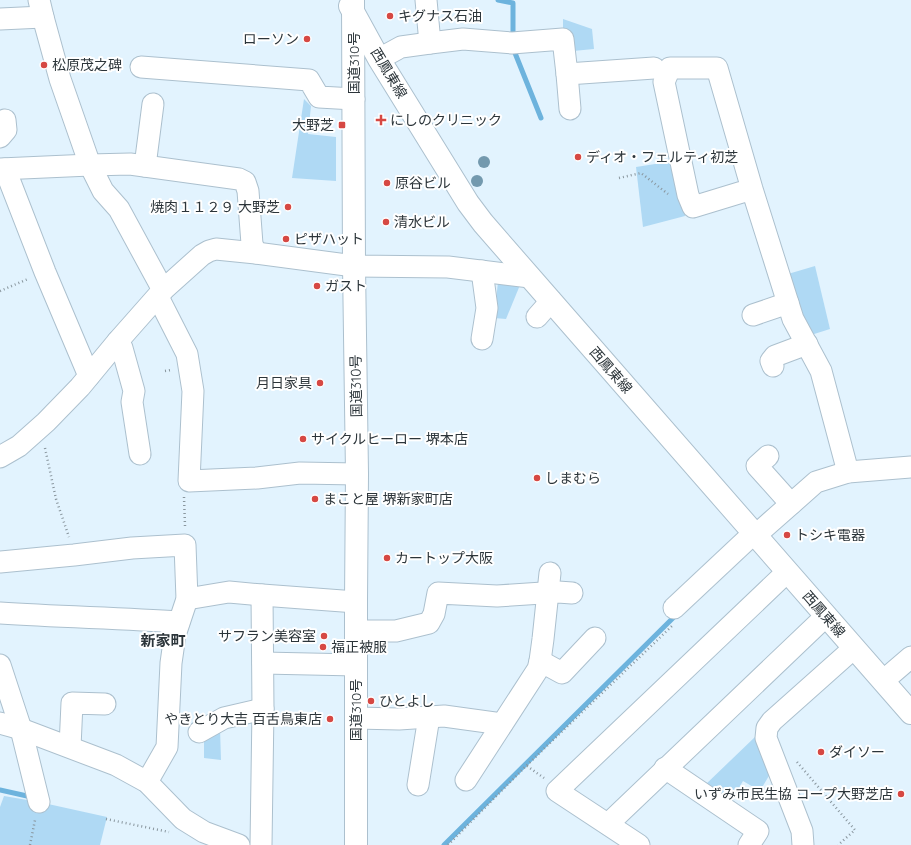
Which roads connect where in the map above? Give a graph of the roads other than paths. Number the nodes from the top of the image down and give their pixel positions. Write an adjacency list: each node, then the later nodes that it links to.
1 (426, 0): 5 (street)
2 (352, 4): 6 (main road, 西鳳東線); 10 (main road, 国道310号)
3 (41, 8): 4 (street); 13 (street)
4 (0, 19)
5 (430, 43): 6 (street); 9 (street)
6 (379, 59): 20 (main road, 西鳳東線)
7 (641, 66): 9 (street)
8 (140, 67): 10 (street)
9 (567, 74): 12 (street)
10 (354, 99): 18 (main road, 国道310号)
11 (153, 104): 14 (street)
12 (570, 110)
13 (90, 165): 14 (street); 15 (street); 21 (street)
14 (145, 166): 17 (street)
15 (2, 169): 28 (street)
16 (752, 189): 16 (street); 22 (street)
17 (256, 253): 18 (street); 21 (street)
18 (354, 266): 19 (street); 34 (main road, 国道310号)
19 (482, 271): 20 (street); 24 (street)
20 (530, 277): 36 (main road, 西鳳東線)
21 (161, 294): 25 (street); 34 (street)
22 (788, 303): 23 (street); 26 (street)
23 (753, 315)
24 (482, 339)
25 (118, 341): 28 (street); 29 (street)
26 (807, 344): 27 (street); 33 (street)
27 (772, 366)
28 (89, 376): 31 (street)
29 (140, 454)
30 (768, 456): 35 (street)
31 (0, 457)
32 (911, 467): 33 (street)
33 (848, 472): 35 (street)
34 (357, 474): 44 (main road, 国道310号)
35 (791, 504): 36 (street)
36 (755, 534): 38 (main road, 西鳳東線); 46 (street)
37 (0, 562): 43 (street)
38 (787, 572): 47 (main road, 西鳳東線); 73 (street)
39 (550, 573): 40 (street)
40 (548, 593): 41 (street); 49 (street); 53 (street)
41 (572, 594)
42 (262, 595): 43 (street); 44 (street); 54 (street)
43 (187, 599): 48 (street)
44 (356, 602): 49 (main road, 国道310号)
45 (0, 613): 48 (street)
46 (675, 615)
47 (826, 616): 51 (main road, 西鳳東線); 68 (street)
48 (179, 622): 70 (street)
49 (356, 631): 55 (main road, 国道310号)
50 (595, 638): 53 (street)
51 (854, 648): 57 (main road, 西鳳東線); 79 (street)
52 (911, 657): 57 (street)
53 (540, 661): 64 (street)
54 (263, 662): 55 (street); 59 (street)
55 (356, 664): 62 (main road, 国道310号)
56 (0, 665): 65 (street)
57 (883, 681): 60 (main road, 西鳳東線)
58 (105, 704): 67 (street)
59 (263, 709): 66 (street); 75 (street)
60 (911, 713)
61 (429, 717): 62 (street); 64 (street); 71 (street)
62 (356, 718): 76 (main road, 国道310号)
63 (0, 723): 65 (street)
64 (502, 724): 69 (street)
65 (21, 729): 67 (street); 72 (street)
66 (199, 732)
67 (70, 747): 70 (street)
68 (665, 768): 73 (street); 78 (street)
69 (466, 780)
70 (147, 782): 74 (street)
71 (418, 785)
72 (39, 802)
73 (608, 824): 77 (street)
74 (239, 845)
75 (261, 845)
76 (356, 845)
77 (639, 845)
78 (750, 845)
79 (803, 845)

